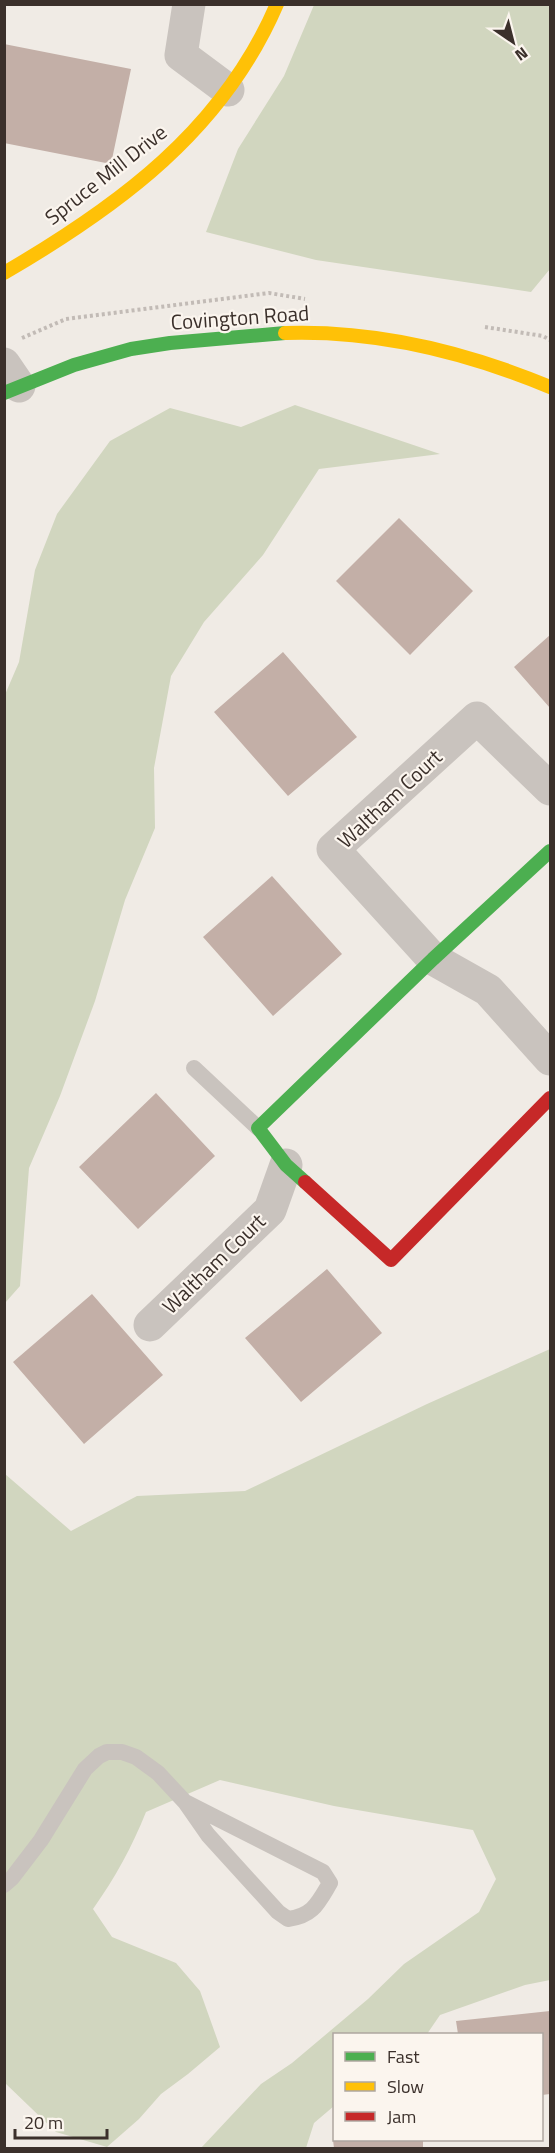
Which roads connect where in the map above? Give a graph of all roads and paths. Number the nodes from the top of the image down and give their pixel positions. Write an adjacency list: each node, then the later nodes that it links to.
1 (189, 4): 3 (street)
2 (277, 4): 3 (street, Spruce Mill Drive)
3 (228, 90): 4 (street, Spruce Mill Drive)
4 (4, 273)
5 (9, 381): 6 (street, Covington Road)
6 (550, 387)
7 (550, 789): 9 (street, Waltham Court)
8 (550, 851): 9 (street)
9 (433, 959): 10 (street, Waltham Court); 13 (street)
10 (550, 1059)
11 (194, 1068): 13 (lane)
12 (550, 1098): 14 (street)
13 (258, 1128): 14 (street)
14 (286, 1165): 15 (street, Waltham Court)
15 (150, 1325)
16 (185, 1802): 16 (lane); 17 (lane)
17 (4, 1885)

